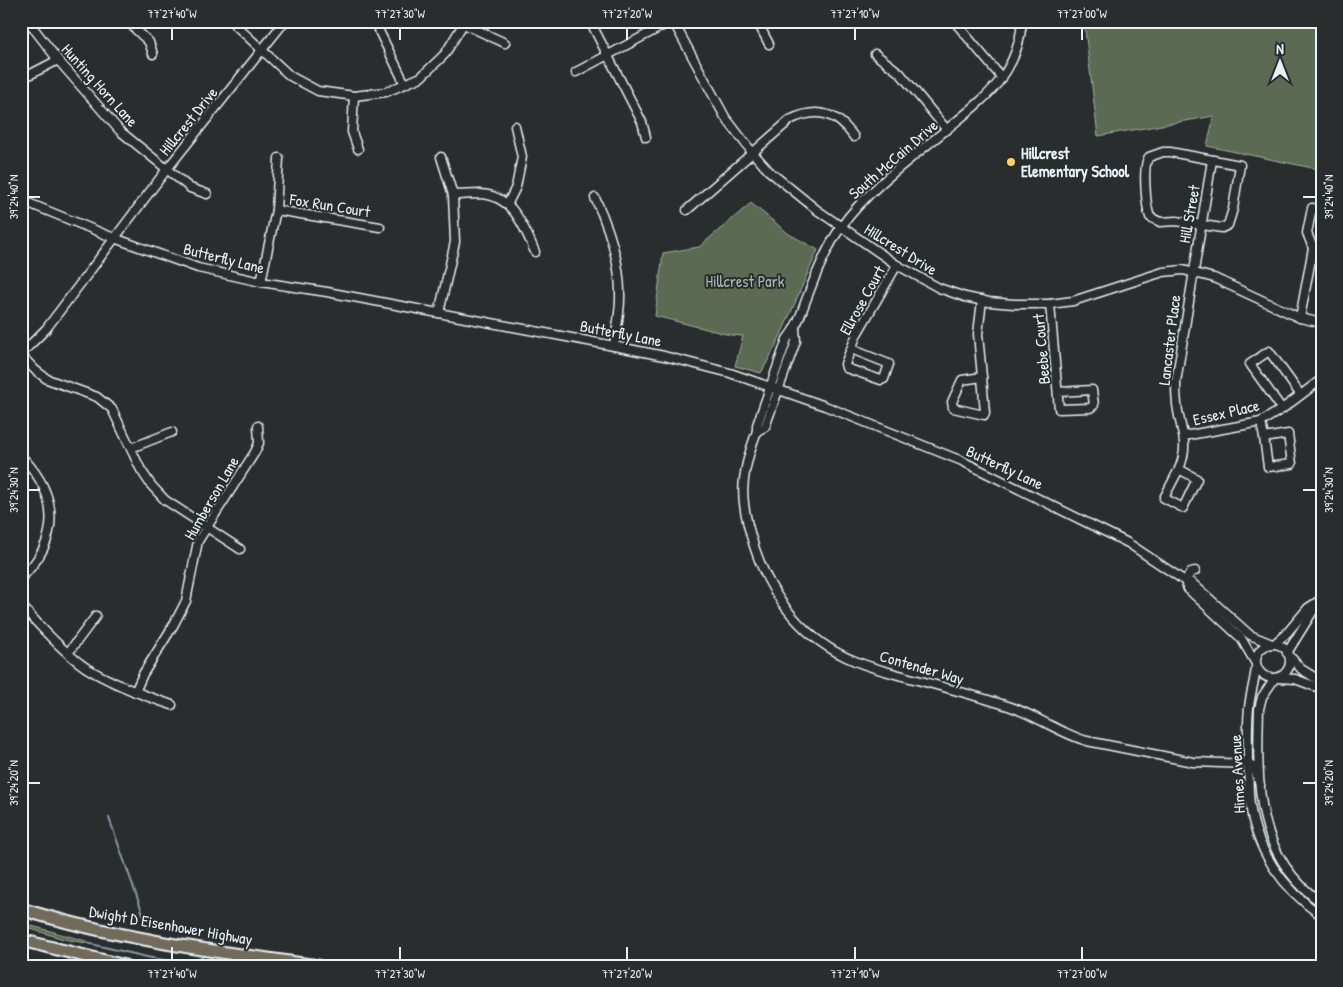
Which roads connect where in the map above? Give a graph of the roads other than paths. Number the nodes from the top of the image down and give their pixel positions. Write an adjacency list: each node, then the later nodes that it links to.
1 (28, 21): 18 (street, Hunting Horn Lane)
2 (126, 21): 15 (street)
3 (231, 21): 14 (street)
4 (285, 21): 14 (street, Hillcrest Drive)
5 (590, 21): 17 (street)
6 (672, 21): 17 (street); 29 (street, Hillcrest Drive)
7 (756, 21): 13 (street)
8 (954, 21): 21 (street)
9 (1022, 21): 21 (street, South McCain Drive)
10 (464, 22): 12 (street); 22 (street)
11 (379, 31): 22 (street)
12 (504, 43)
13 (769, 44)
14 (262, 51): 23 (street); 33 (street, Hillcrest Drive)
15 (153, 54)
16 (875, 54): 25 (street)
17 (607, 56): 19 (street); 26 (street)
18 (58, 60): 20 (street); 33 (street, Hunting Horn Lane)
19 (576, 72)
20 (21, 75)
21 (1002, 78): 25 (street, South McCain Drive)
22 (404, 84): 23 (street)
23 (354, 96): 28 (street)
24 (515, 126): 38 (street)
25 (947, 130): 44 (street, South McCain Drive)
26 (646, 137)
27 (854, 137): 29 (street)
28 (358, 149)
29 (752, 152): 40 (street); 44 (street, Hillcrest Drive)
30 (441, 157): 35 (street)
31 (279, 158): 39 (street)
32 (1212, 160): 42 (street, Hill Street); 42 (street); 42 (street)
33 (167, 169): 34 (street, Hunting Horn Lane); 45 (street, Hillcrest Drive)
34 (208, 194)
35 (453, 195): 38 (street); 54 (street)
36 (595, 198): 58 (street)
37 (21, 200): 45 (street, Butterfly Lane)
38 (508, 203): 48 (street)
39 (276, 210): 43 (street, Fox Run Court); 51 (street)
40 (687, 210)
41 (1322, 210): 47 (street)
42 (1202, 224): 50 (street, Hill Street)
43 (380, 227)
44 (841, 227): 49 (street, Hillcrest Drive); 57 (street, South McCain Drive)
45 (114, 238): 51 (street, Butterfly Lane); 60 (street, Hillcrest Drive)
46 (1322, 242): 47 (street)
47 (1314, 248): 55 (street)
48 (535, 252)
49 (897, 265): 52 (street, Hillcrest Drive); 59 (street, Ellrose Court)
50 (1192, 272): 53 (street, Hillcrest Drive); 55 (street, Hillcrest Drive); 72 (street, Lancaster Place)
51 (261, 282): 54 (street, Butterfly Lane)
52 (982, 300): 53 (street, Hillcrest Drive); 61 (street)
53 (1050, 304): 65 (street, Beebe Court)
54 (439, 313): 58 (street, Butterfly Lane)
55 (1300, 318): 56 (street, Hillcrest Drive)
56 (1322, 323)
57 (795, 329): 63 (street, South McCain Drive); 64 (street, South McCain Drive)
58 (614, 346): 63 (street, Butterfly Lane)
59 (851, 349): 59 (street, Ellrose Court)
60 (21, 354): 74 (street)
61 (982, 377): 61 (street)
62 (1322, 379): 66 (street, Essex Place)
63 (770, 387): 64 (street, Butterfly Lane); 70 (street, Contender Way)
64 (779, 390): 70 (street, Contender Way); 80 (street, Butterfly Lane)
65 (1058, 392): 65 (street, Beebe Court)
66 (1300, 394): 67 (street, Essex Place); 67 (street)
67 (1282, 408): 68 (street, Essex Place)
68 (1261, 422): 72 (street, Essex Place); 73 (street)
69 (258, 426): 77 (street, Humberson Lane)
70 (757, 431): 93 (street, Contender Way)
71 (172, 432): 74 (street)
72 (1184, 436): 76 (street, Lancaster Place)
73 (1264, 438): 73 (street)
74 (131, 448): 77 (street)
75 (23, 458): 79 (street)
76 (1179, 469): 76 (street, Lancaster Place)
77 (207, 527): 78 (street); 91 (street, Humberson Lane)
78 (240, 550)
79 (21, 578)
80 (1189, 582): 84 (street, Butterfly Lane); 87 (street, Butterfly Lane)
81 (1320, 601): 84 (street); 86 (street)
82 (21, 605): 85 (street)
83 (96, 616): 85 (street)
84 (1273, 644): 86 (street); 87 (street)
85 (68, 653): 91 (street)
86 (1288, 654): 88 (street); 89 (street)
87 (1256, 664): 88 (street); 93 (street, Himes Avenue)
88 (1277, 678): 90 (street); 94 (street, Himes Avenue)
89 (1322, 682)
90 (1322, 689)
91 (135, 692): 92 (street)
92 (172, 706)
93 (1248, 764): 94 (street); 97 (street, Himes Avenue)
94 (1260, 785): 95 (street, Himes Avenue)
95 (1322, 903)
96 (21, 909): 100 (highway, Dwight D Eisenhower Highway)
97 (1322, 916)
98 (21, 940): 99 (highway)
99 (125, 966)
100 (318, 966)

